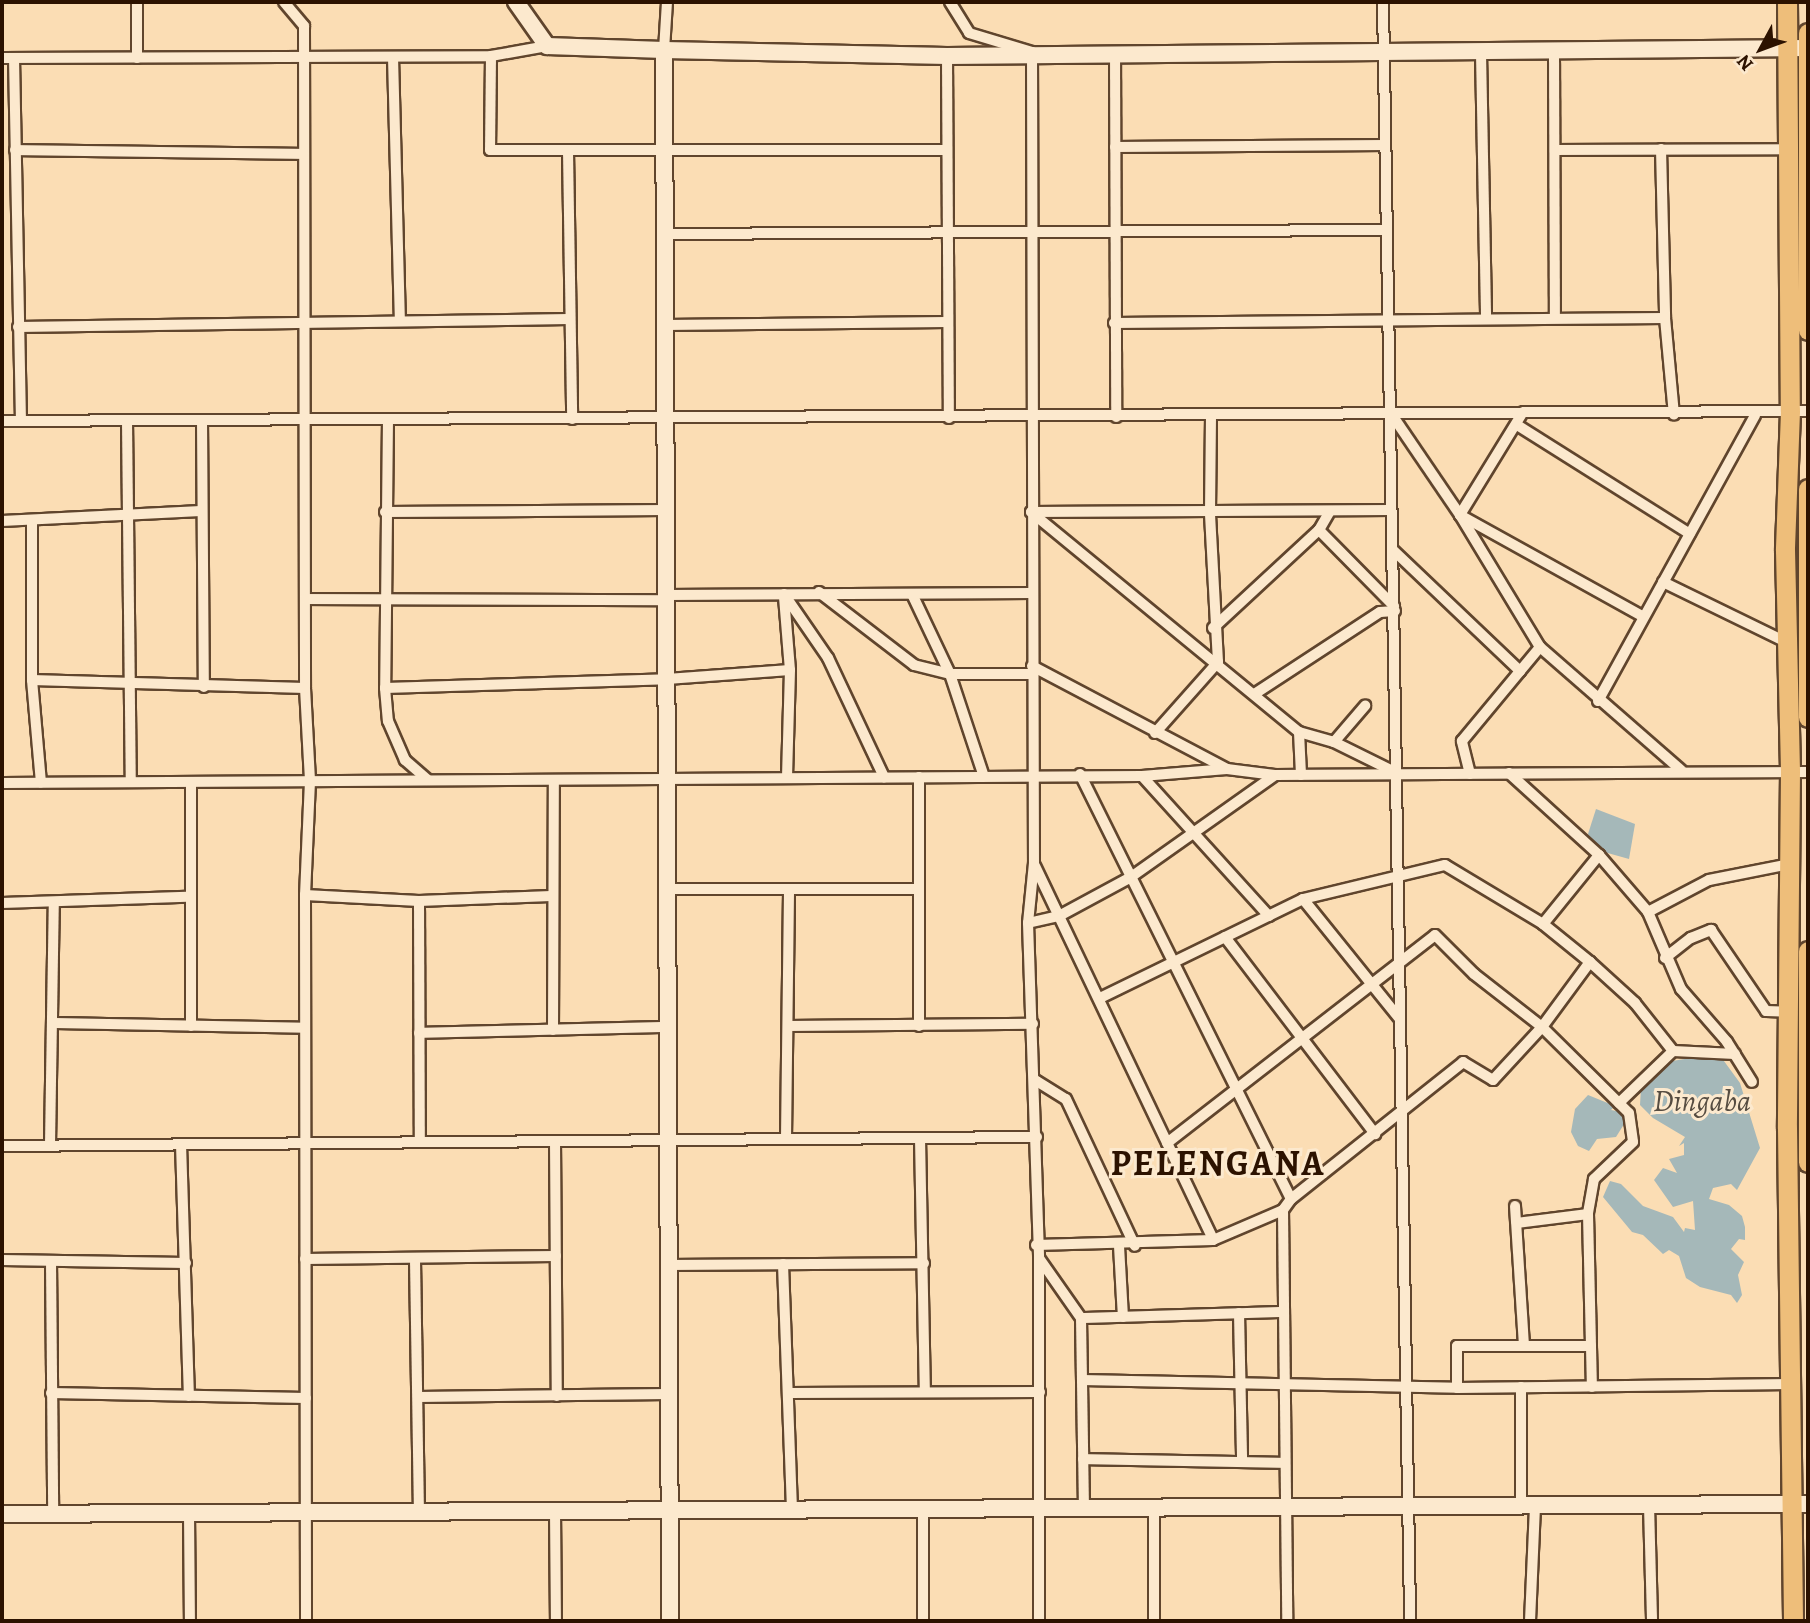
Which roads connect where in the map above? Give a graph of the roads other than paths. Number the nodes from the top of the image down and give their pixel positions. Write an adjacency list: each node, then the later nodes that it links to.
1 (137, 2): 22 (street)
2 (284, 2): 23 (street)
3 (516, 2): 9 (street)
4 (667, 2): 12 (street)
5 (950, 2): 14 (street)
6 (1382, 2): 13 (street)
7 (1787, 2): 10 (highway)
8 (1808, 33): 11 (highway)
9 (547, 46): 12 (street); 18 (street)
10 (1784, 48): 11 (street); 17 (street); 27 (highway)
11 (1808, 48): 34 (highway)
12 (664, 50): 19 (street); 29 (street)
13 (1383, 50): 15 (street); 16 (street); 24 (street)
14 (1032, 52): 15 (street); 19 (street); 39 (street)
15 (1115, 52): 25 (street)
16 (1481, 53): 17 (street); 45 (street)
17 (1554, 53): 31 (street)
18 (491, 55): 20 (street); 32 (street)
19 (947, 56): 30 (street)
20 (393, 57): 23 (street); 46 (street)
21 (8, 58): 22 (street); 28 (street)
22 (137, 58): 23 (street)
23 (304, 59): 33 (street)
24 (1385, 145): 25 (street); 35 (street)
25 (1115, 147): 37 (street)
26 (1661, 149): 27 (street); 31 (street); 42 (street)
27 (1788, 149): 53 (highway)
28 (15, 150): 33 (street); 51 (street)
29 (664, 150): 30 (street); 32 (street); 36 (street)
30 (947, 150): 38 (street)
31 (1556, 150): 40 (street)
32 (568, 151): 43 (street)
33 (304, 154): 47 (street)
34 (1808, 227): 41 (highway)
35 (1387, 230): 37 (street); 44 (street)
36 (664, 234): 38 (street); 50 (street)
37 (1114, 235): 39 (street); 49 (street)
38 (947, 236): 39 (street); 48 (street)
39 (1032, 236): 58 (street)
40 (1555, 316): 42 (street); 45 (street)
41 (1808, 317): 52 (highway)
42 (1665, 318): 56 (street)
43 (569, 319): 46 (street); 65 (street)
44 (1388, 319): 45 (street); 49 (street); 54 (street)
45 (1486, 319)
46 (400, 320): 47 (street)
47 (305, 321): 51 (street); 63 (street)
48 (947, 322): 50 (street); 62 (street)
49 (1114, 323): 59 (street)
50 (665, 325): 61 (street)
51 (18, 327): 69 (street)
52 (1808, 330)
53 (1799, 411): 57 (street); 98 (highway)
54 (1390, 412): 55 (street); 60 (street); 73 (street); 80 (street)
55 (1523, 412): 56 (street); 70 (street)
56 (1674, 415): 57 (street)
57 (1755, 415): 84 (street)
58 (1034, 417): 59 (street); 62 (street); 76 (street)
59 (1116, 417): 60 (street)
60 (1211, 417): 77 (street)
61 (668, 418): 62 (street); 65 (street); 72 (street)
62 (949, 418)
63 (307, 419): 64 (street); 67 (street); 94 (street)
64 (388, 419): 65 (street); 75 (street)
65 (572, 419)
66 (127, 420): 67 (street); 69 (street); 79 (street)
67 (202, 420): 74 (street)
68 (2, 421): 69 (street)
69 (21, 421)
70 (1517, 425): 80 (street); 84 (street)
71 (1808, 489): 86 (highway)
72 (666, 510): 75 (street); 92 (street)
73 (1391, 510): 78 (street); 85 (street)
74 (201, 511): 79 (street); 109 (street)
75 (385, 512): 93 (street)
76 (1031, 512): 77 (street); 90 (street); 100 (street)
77 (1210, 512): 78 (street); 97 (street)
78 (1329, 513): 83 (street)
79 (128, 514): 81 (street); 108 (street)
80 (1460, 515): 96 (street); 99 (street)
81 (32, 520): 82 (street); 106 (street)
82 (2, 521)
83 (1319, 530): 95 (street); 97 (street)
84 (1690, 534): 87 (street)
85 (1392, 549): 95 (street); 103 (street)
86 (1808, 550): 107 (highway)
87 (1663, 582): 96 (street); 98 (street)
88 (818, 592): 89 (street); 91 (street); 104 (street)
89 (912, 593): 90 (street); 104 (street)
90 (1032, 593): 102 (street)
91 (784, 594): 92 (street); 101 (street); 131 (street)
92 (666, 597): 93 (street); 105 (street)
93 (385, 598): 94 (street); 111 (street)
94 (305, 599): 110 (street)
95 (1394, 609): 112 (street); 122 (street)
96 (1644, 617): 113 (street)
97 (1213, 628): 100 (street)
98 (1786, 642): 121 (highway)
99 (1540, 647): 103 (street); 113 (street)
100 (1217, 662): 112 (street); 117 (street)
101 (790, 670): 105 (street); 126 (street)
102 (1031, 670): 104 (street); 117 (street); 129 (street)
103 (1520, 671): 124 (street)
104 (950, 674): 133 (street)
105 (667, 679): 111 (street); 135 (street)
106 (32, 680): 108 (street); 141 (street)
107 (1807, 682): 115 (highway)
108 (128, 684): 109 (street); 138 (street)
109 (204, 687): 110 (street)
110 (305, 688): 137 (street)
111 (384, 688): 136 (street)
112 (1256, 693): 116 (street)
113 (1598, 701): 120 (street)
114 (1365, 706): 118 (street)
115 (1808, 717)
116 (1299, 732): 118 (street); 128 (street)
117 (1155, 733): 119 (street)
118 (1334, 742): 122 (street)
119 (1227, 769): 127 (street); 130 (street)
120 (1681, 770): 121 (street); 125 (street)
121 (1799, 771): 145 (highway)
122 (1396, 772): 124 (street); 128 (street); 147 (street)
123 (1080, 774): 129 (street); 130 (street); 146 (street)
124 (1470, 774): 125 (street)
125 (1509, 774): 143 (street)
126 (787, 775): 131 (street); 135 (street)
127 (1275, 775): 128 (street); 142 (street)
128 (1301, 775)
129 (1031, 776): 133 (street); 144 (street)
130 (1142, 776): 142 (street)
131 (884, 777): 132 (street)
132 (919, 777): 133 (street); 150 (street)
133 (984, 777)
134 (554, 779): 135 (street); 136 (street); 152 (street)
135 (666, 779): 148 (street)
136 (428, 780): 137 (street)
137 (310, 781): 139 (street); 151 (street)
138 (131, 782): 139 (street); 141 (street)
139 (191, 782): 153 (street)
140 (2, 783): 141 (street)
141 (40, 783)
142 (1195, 833): 146 (street); 160 (street)
143 (1599, 855): 158 (street); 162 (street)
144 (1034, 863): 159 (street); 161 (street)
145 (1790, 864): 158 (street); 171 (highway)
146 (1131, 877): 159 (street); 168 (street)
147 (1398, 877): 154 (street); 162 (street); 166 (street)
148 (667, 889): 149 (street); 177 (street)
149 (789, 889): 150 (street); 178 (street)
150 (919, 889): 176 (street)
151 (305, 895): 155 (street); 180 (street)
152 (551, 896): 155 (street); 182 (street)
153 (187, 897): 157 (street); 175 (street)
154 (1303, 899): 160 (street); 169 (street)
155 (419, 901): 183 (street)
156 (2, 903): 157 (street)
157 (54, 903): 173 (street)
158 (1648, 912): 165 (street)
159 (1059, 916): 161 (street); 170 (street)
160 (1269, 916): 163 (street)
161 (1028, 923): 174 (street)
162 (1542, 924): 167 (street)
163 (1225, 937): 168 (street); 184 (street)
164 (1808, 951): 181 (highway)
165 (1665, 958): 171 (street); 186 (street)
166 (1399, 961): 169 (street); 172 (street); 179 (street)
167 (1590, 962): 179 (street); 185 (street)
168 (1174, 963): 170 (street); 189 (street)
169 (1371, 984): 172 (street); 184 (street)
170 (1100, 998): 201 (street)
171 (1789, 1012): 192 (highway)
172 (1400, 1019): 191 (street)
173 (55, 1023): 175 (street); 203 (street)
174 (1033, 1024): 176 (street); 187 (street)
175 (191, 1026): 180 (street)
176 (919, 1026): 178 (street)
177 (667, 1027): 182 (street); 197 (street)
178 (788, 1027): 196 (street)
179 (1542, 1027): 190 (street); 191 (street)
180 (305, 1028): 200 (street)
181 (1807, 1028): 192 (highway)
182 (554, 1030): 183 (street)
183 (419, 1033): 199 (street)
184 (1300, 1039): 189 (street); 193 (street)
185 (1673, 1051): 186 (street); 190 (street)
186 (1735, 1054): 188 (street)
187 (1035, 1080): 194 (street); 214 (street)
188 (1752, 1082)
189 (1237, 1088): 201 (street); 206 (street)
190 (1619, 1103): 209 (street)
191 (1402, 1115): 193 (street); 235 (street)
192 (1801, 1128): 205 (highway); 234 (highway)
193 (1375, 1135): 206 (street)
194 (1037, 1137): 195 (street); 212 (street)
195 (920, 1138): 196 (street); 222 (street)
196 (786, 1139): 197 (street)
197 (668, 1140): 198 (street); 224 (street)
198 (555, 1141): 199 (street); 215 (street)
199 (420, 1142): 200 (street)
200 (305, 1143): 202 (street); 217 (street)
201 (1167, 1143): 211 (street)
202 (181, 1144): 203 (street); 221 (street)
203 (50, 1145): 204 (street)
204 (2, 1146)
205 (1808, 1162)
206 (1292, 1199): 208 (street)
207 (1515, 1206): 210 (street)
208 (1283, 1210): 211 (street); 225 (street)
209 (1588, 1214): 210 (street); 230 (street)
210 (1517, 1223): 229 (street)
211 (1213, 1240): 214 (street)
212 (1036, 1245): 213 (street); 216 (street)
213 (1119, 1246): 214 (street); 227 (street)
214 (1135, 1246)
215 (556, 1256): 219 (street); 246 (street)
216 (1039, 1258): 228 (street); 240 (street)
217 (306, 1259): 219 (street); 247 (street)
218 (2, 1260): 220 (street)
219 (415, 1260): 245 (street)
220 (51, 1261): 221 (street); 241 (street)
221 (186, 1263): 244 (street)
222 (924, 1263): 223 (street); 239 (street)
223 (783, 1264): 224 (street); 242 (street)
224 (668, 1265): 243 (street)
225 (1283, 1312): 226 (street); 233 (street)
226 (1239, 1313): 227 (street); 232 (street)
227 (1123, 1317): 228 (street)
228 (1081, 1318): 231 (street)
229 (1524, 1346): 230 (street); 238 (street)
230 (1591, 1346): 237 (street)
231 (1082, 1380): 232 (street); 248 (street)
232 (1240, 1382): 233 (street); 249 (street)
233 (1284, 1383): 235 (street); 250 (street)
234 (1791, 1384): 237 (street); 251 (highway)
235 (1406, 1385): 238 (street); 252 (street)
236 (1521, 1387): 237 (street); 238 (street); 253 (street)
237 (1592, 1387)
238 (1457, 1388)
239 (925, 1392): 240 (street); 242 (street)
240 (1040, 1392): 257 (street)
241 (51, 1393): 244 (street); 267 (street)
242 (788, 1393): 260 (street)
243 (669, 1394): 246 (street); 262 (street)
244 (189, 1396): 247 (street)
245 (418, 1396): 246 (street); 264 (street)
246 (557, 1396)
247 (306, 1398): 263 (street)
248 (1083, 1459): 249 (street); 255 (street)
249 (1242, 1462): 250 (street)
250 (1285, 1462): 256 (street)
251 (1801, 1503): 254 (street); 279 (highway)
252 (1409, 1506): 253 (street); 256 (street); 276 (street)
253 (1528, 1506): 254 (street); 277 (street)
254 (1649, 1506): 278 (street)
255 (1084, 1507): 257 (street); 258 (street)
256 (1286, 1507): 258 (street); 275 (street)
257 (1040, 1508): 259 (street); 273 (street)
258 (1154, 1508): 274 (street)
259 (923, 1509): 260 (street); 272 (street)
260 (792, 1510): 262 (street)
261 (555, 1511): 262 (street); 264 (street); 270 (street)
262 (669, 1511): 271 (street)
263 (306, 1512): 264 (street); 265 (street); 269 (street)
264 (419, 1512)
265 (188, 1513): 267 (street); 268 (street)
266 (2, 1514): 267 (street)
267 (53, 1514)
268 (190, 1621)
269 (306, 1621)
270 (556, 1621)
271 (670, 1621)
272 (923, 1621)
273 (1039, 1621)
274 (1154, 1621)
275 (1287, 1621)
276 (1410, 1621)
277 (1530, 1621)
278 (1652, 1621)
279 (1793, 1621)

